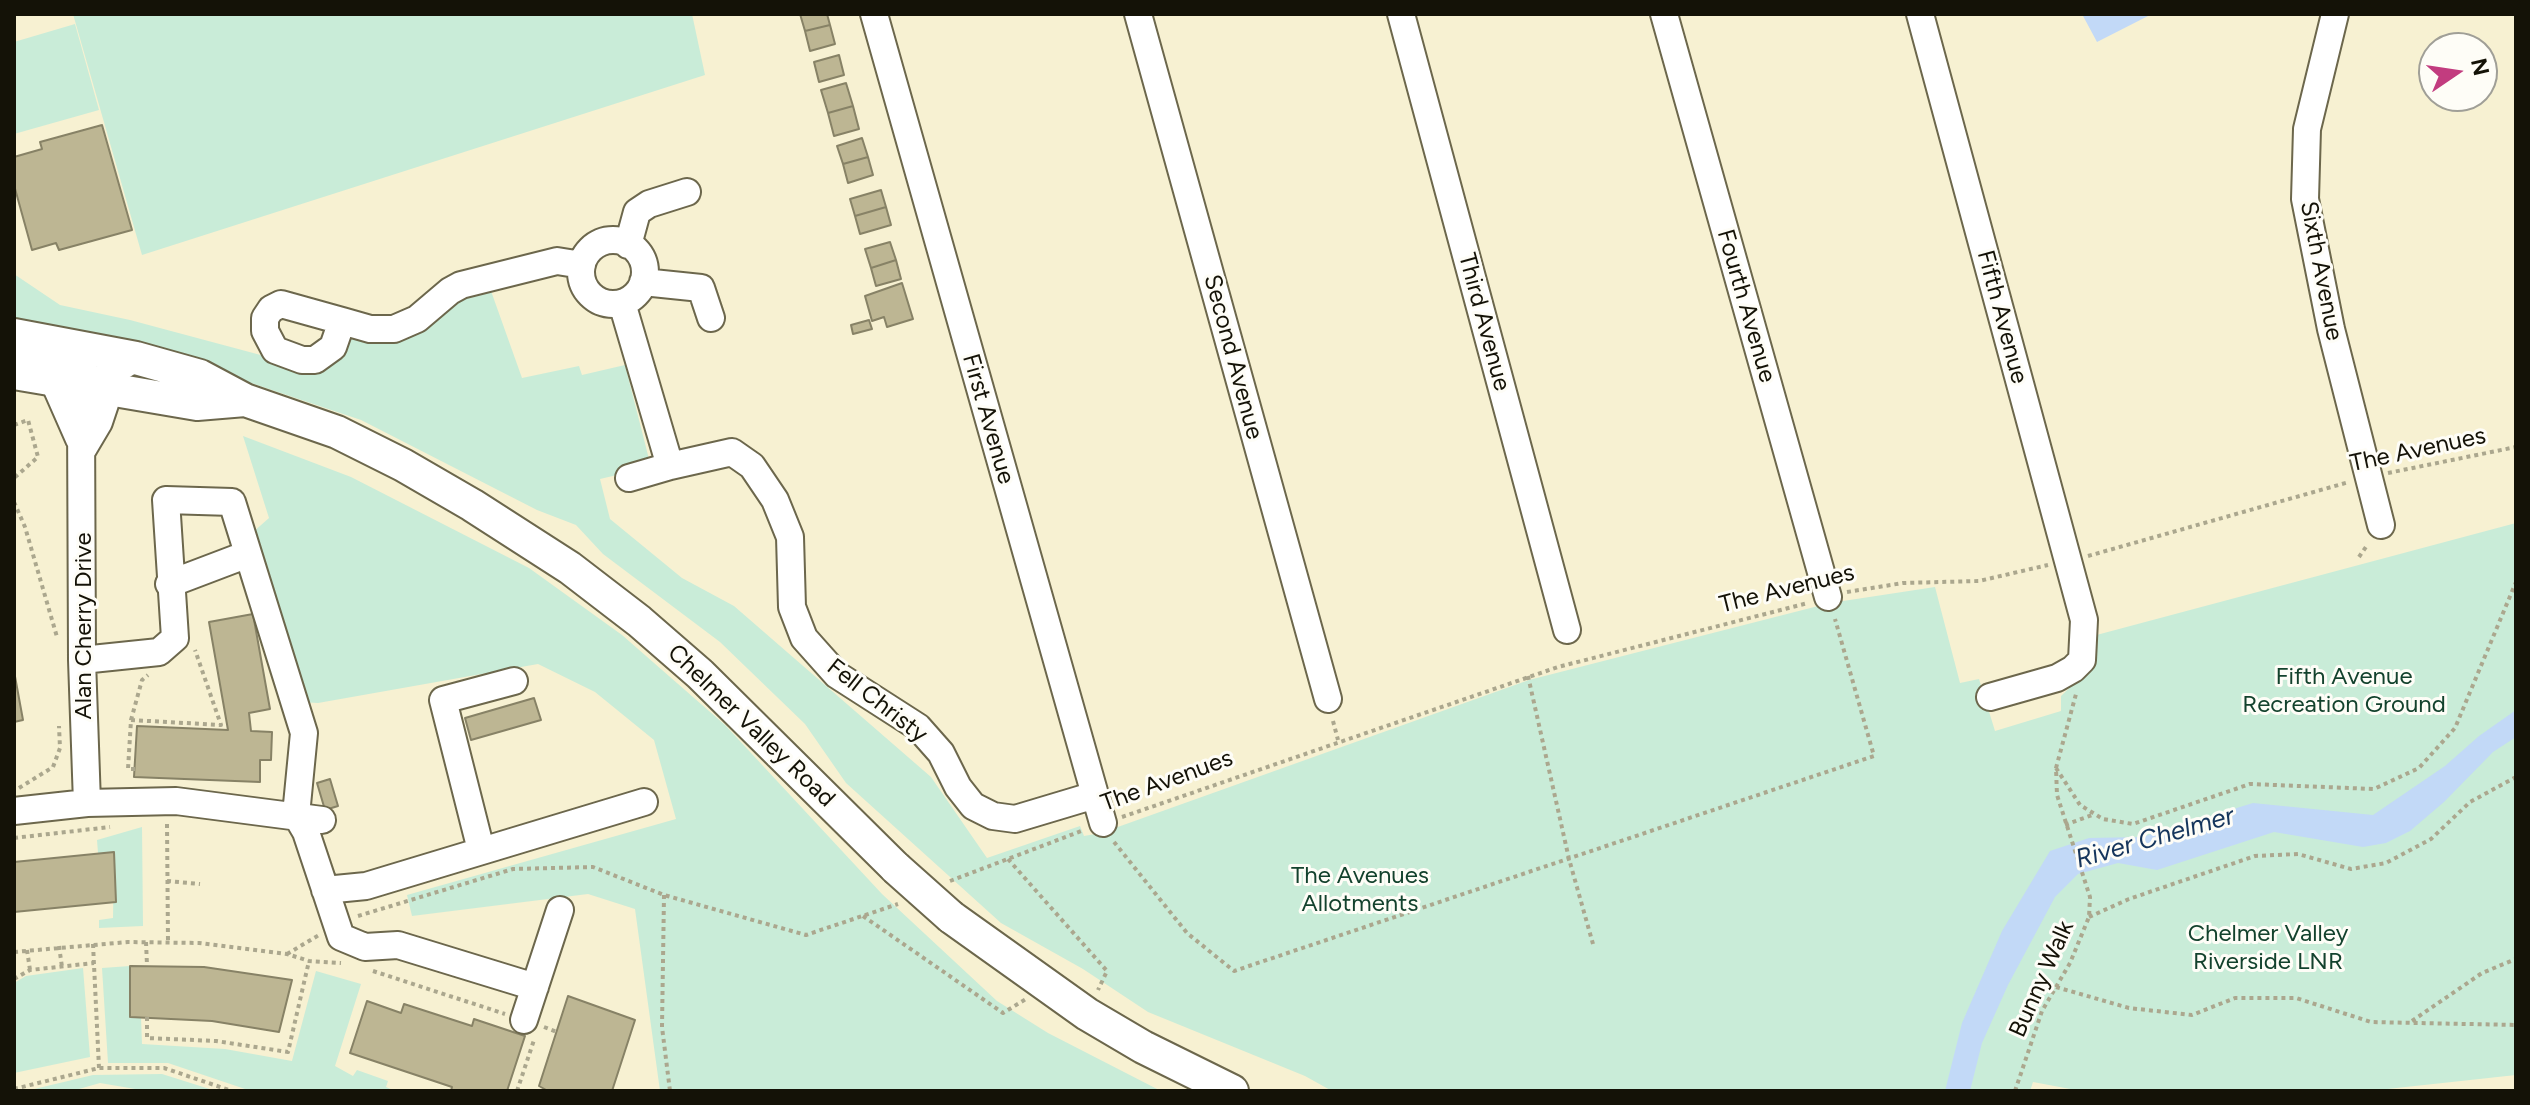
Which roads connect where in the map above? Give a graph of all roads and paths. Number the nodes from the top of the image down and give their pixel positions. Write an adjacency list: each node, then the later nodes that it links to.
1 (874, 14): 50 (street, First Avenue)
2 (1138, 14): 44 (street, Second Avenue)
3 (1401, 14): 35 (street, Third Avenue)
4 (1664, 14): 34 (street, Fourth Avenue)
5 (1920, 14): 31 (street, Fifth Avenue)
6 (2335, 14): 25 (street, Sixth Avenue)
7 (687, 192): 8 (street)
8 (628, 245): 9 (street); 10 (street)
9 (582, 265): 11 (street); 13 (street)
10 (643, 282): 11 (street); 12 (street)
11 (622, 303): 24 (street)
12 (711, 318)
13 (342, 321)
14 (14, 335): 16 (main road, Chelmer Valley Road)
15 (14, 351): 19 (street, Chelmer Valley Road)
16 (136, 358): 19 (street, Alan Cherry Drive); 20 (main road, Chelmer Valley Road)
17 (14, 373): 18 (main road, Chelmer Valley Road)
18 (53, 380): 19 (main road, Chelmer Valley Road); 23 (street, Alan Cherry Drive)
19 (100, 386): 20 (main road, Chelmer Valley Road); 23 (street, Alan Cherry Drive)
20 (245, 400): 91 (main road, Chelmer Valley Road, bridge)
21 (14, 425): 26 (path)
22 (2516, 447): 25 (path, The Avenues)
23 (83, 449): 38 (street, Alan Cherry Drive)
24 (670, 466): 27 (street, Fell Christy); 50 (street, Fell Christy)
25 (2368, 477): 29 (street, Sixth Avenue); 31 (path, The Avenues)
26 (14, 478)
27 (629, 478)
28 (14, 502): 36 (path)
29 (2381, 525)
30 (248, 554): 33 (street); 33 (street); 56 (street)
31 (2068, 560): 34 (path, The Avenues); 39 (street, Fifth Avenue)
32 (2516, 582): 55 (path)
33 (169, 584): 38 (street)
34 (1828, 597): 41 (path, The Avenues); 64 (path)
35 (1567, 630)
36 (58, 647)
37 (184, 652): 46 (path)
38 (82, 660): 52 (street, Alan Cherry Drive)
39 (2082, 660): 43 (street); 47 (path, Bunny Walk)
40 (153, 670): 46 (path)
41 (1528, 676): 60 (path, The Avenues); 64 (path)
42 (514, 681): 62 (street)
43 (1990, 697)
44 (1328, 699)
45 (59, 719): 53 (path)
46 (131, 720): 48 (path)
47 (2056, 768): 55 (path); 59 (path, Bunny Walk)
48 (135, 769)
49 (2516, 777): 73 (path)
50 (1095, 795): 60 (street, First Avenue)
51 (644, 802): 62 (street)
52 (87, 803): 53 (street); 56 (street)
53 (24, 810)
54 (168, 813): 65 (path)
55 (2095, 814): 59 (path)
56 (296, 815): 57 (street); 68 (street)
57 (322, 820)
58 (123, 824): 61 (path)
59 (2066, 826): 73 (path, Bunny Walk)
60 (1092, 827): 63 (path, The Avenues); 64 (path)
61 (14, 838)
62 (481, 850): 68 (street)
63 (1008, 859): 67 (path, The Avenues); 93 (path)
64 (1569, 859): 77 (path)
65 (167, 881): 66 (path); 75 (path)
66 (200, 884)
67 (937, 886)
68 (336, 889): 69 (path); 90 (street)
69 (664, 895): 72 (path); 102 (path)
70 (908, 899): 72 (path)
71 (560, 910): 90 (street)
72 (863, 916): 91 (path)
73 (2089, 917): 92 (path, Bunny Walk)
74 (146, 942): 75 (path); 76 (path); 85 (path)
75 (168, 942): 82 (path)
76 (93, 944): 78 (path); 83 (path)
77 (1593, 944)
78 (59, 946): 79 (path); 86 (path)
79 (27, 950): 80 (path); 88 (path)
80 (14, 952)
81 (2516, 959): 96 (path)
82 (309, 961): 84 (path); 94 (path)
83 (94, 963): 86 (path); 99 (path)
84 (349, 963)
85 (147, 965)
86 (62, 967): 88 (path)
87 (362, 967): 95 (path)
88 (30, 970): 89 (path)
89 (14, 979)
90 (535, 987): 95 (street)
91 (1045, 987): 93 (main road, Chelmer Valley Road)
92 (2056, 987): 96 (path); 104 (path, Bunny Walk)
93 (1087, 1014): 103 (main road, Chelmer Valley Road)
94 (147, 1017)
95 (524, 1020): 98 (path)
96 (2410, 1022): 97 (path)
97 (2516, 1025)
98 (557, 1032)
99 (99, 1068): 100 (path); 101 (path)
100 (14, 1089)
101 (232, 1091)
102 (670, 1091)
103 (1232, 1091)
104 (2015, 1091)

